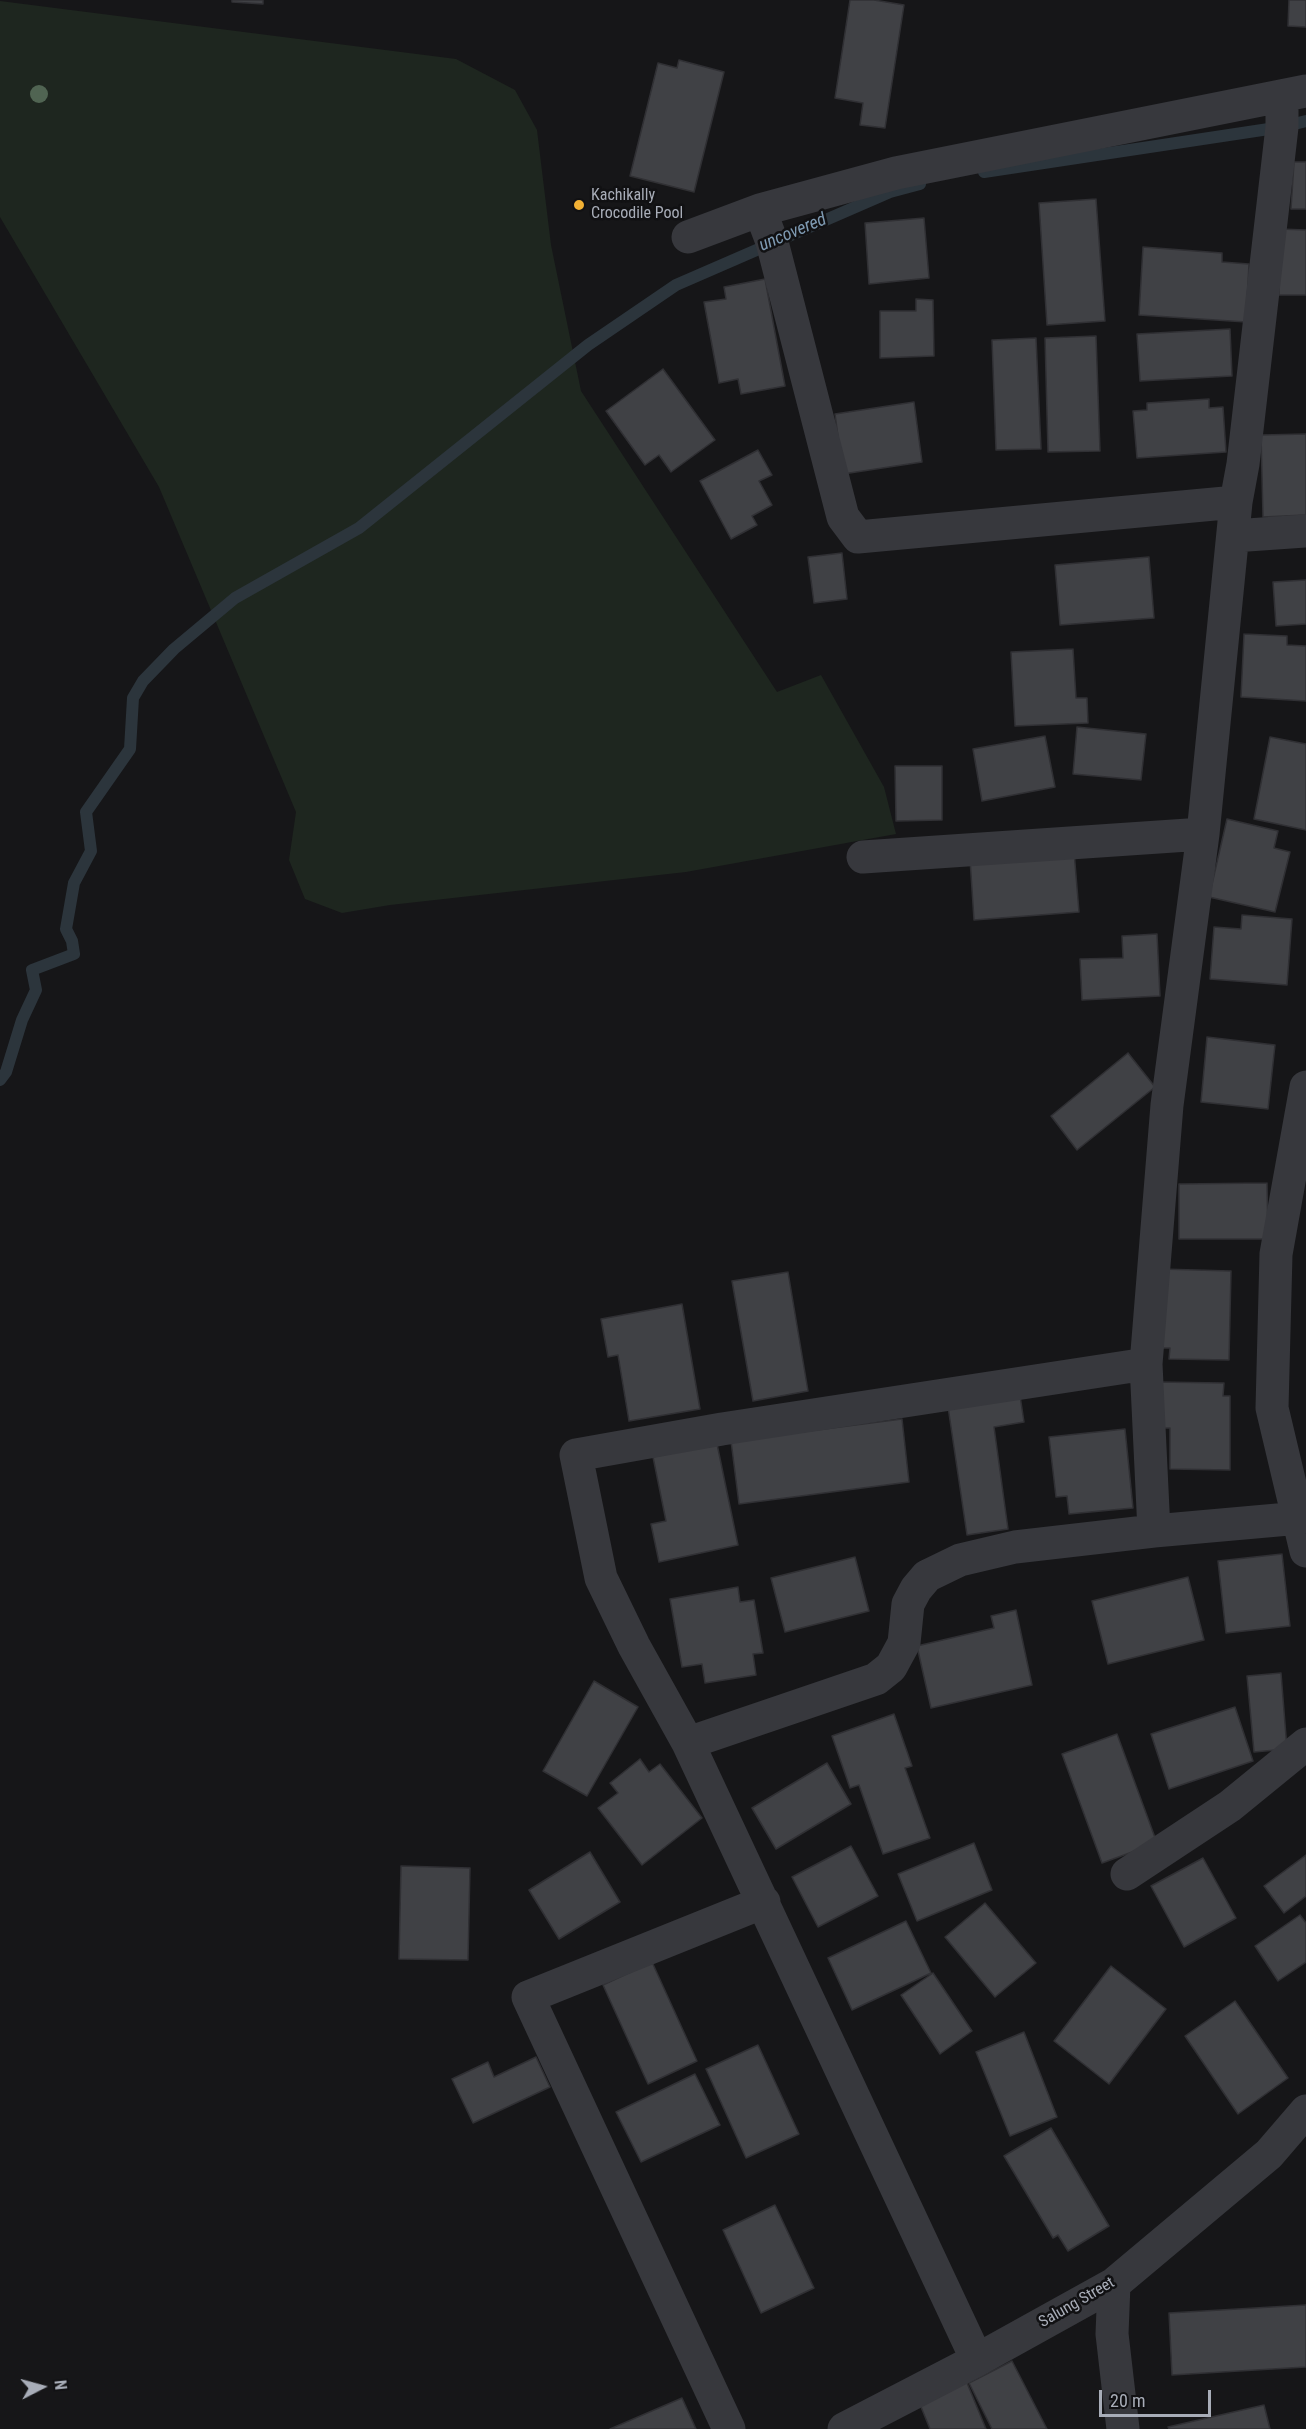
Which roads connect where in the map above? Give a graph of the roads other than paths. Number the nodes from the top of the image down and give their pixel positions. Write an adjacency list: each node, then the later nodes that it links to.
1 (1294, 94): 2 (street); 4 (street)
2 (760, 210): 3 (street); 4 (street)
3 (688, 237)
4 (1236, 502): 6 (street)
5 (1306, 531): 6 (street)
6 (1233, 536): 7 (street)
7 (1203, 834): 8 (street); 10 (street)
8 (862, 857)
9 (1306, 1087): 11 (street)
10 (1146, 1364): 12 (street); 14 (street)
11 (1299, 1518): 12 (street); 13 (street)
12 (1154, 1531): 14 (street)
13 (1306, 1551)
14 (688, 1743): 17 (street)
15 (1306, 1744): 16 (street)
16 (1127, 1874)
17 (765, 1902): 20 (street); 21 (street)
18 (1306, 2111): 19 (street, Salung Street)
19 (1114, 2283): 20 (street, Salung Street); 23 (street)
20 (977, 2360): 22 (street, Salung Street)
21 (729, 2429)
22 (844, 2429)
23 (1123, 2429)

